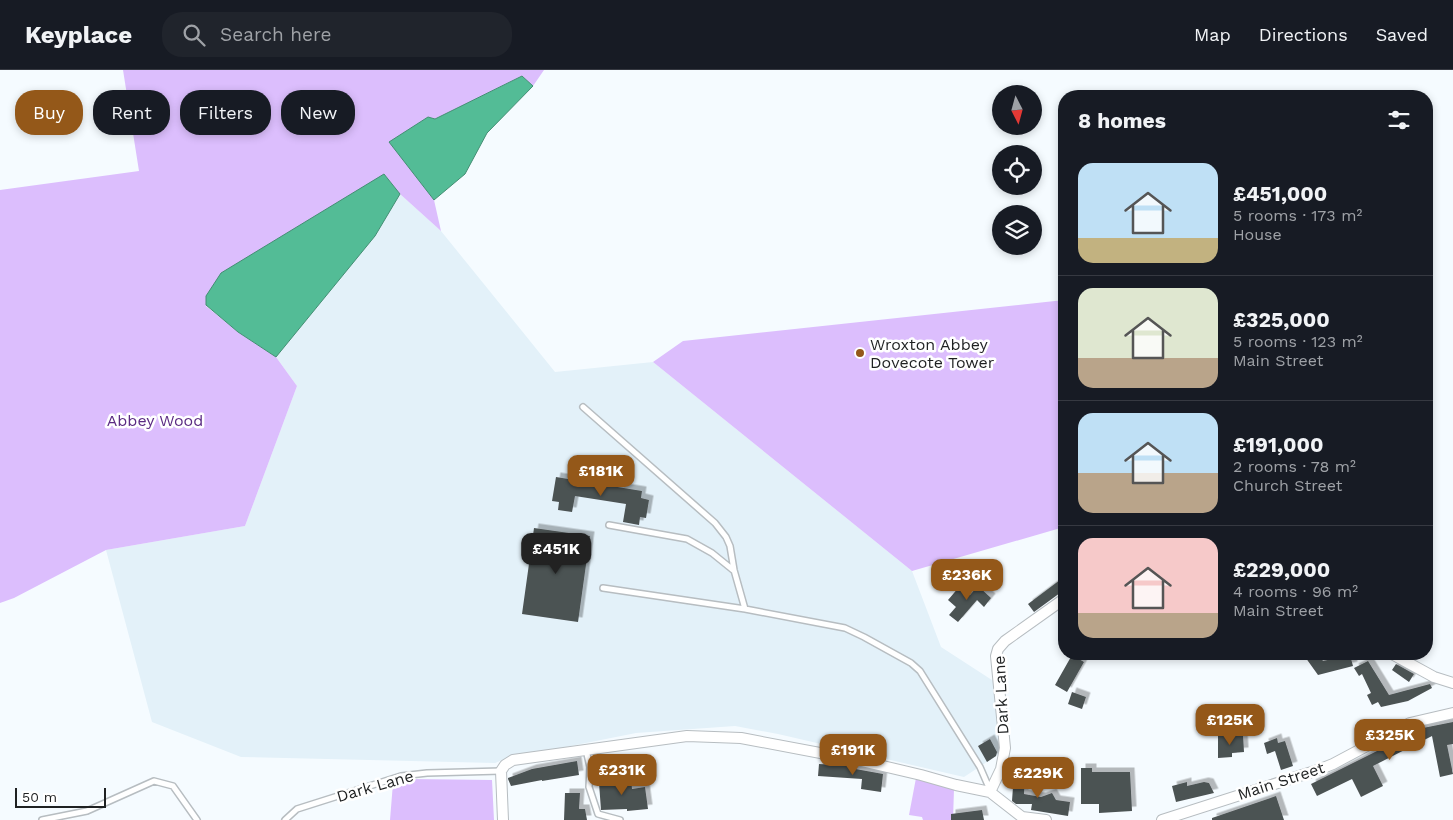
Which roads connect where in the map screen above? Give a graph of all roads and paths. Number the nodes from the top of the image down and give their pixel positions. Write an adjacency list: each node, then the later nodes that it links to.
1 (583, 407): 3 (lane)
2 (609, 525): 3 (lane)
3 (734, 570): 6 (lane)
4 (604, 588): 6 (lane)
5 (1058, 603): 12 (street, Dark Lane)
6 (744, 609): 12 (lane)
7 (1403, 660): 8 (street)
8 (1453, 683)
9 (1453, 713): 20 (street, Main Street)
10 (586, 750): 11 (street); 12 (street); 18 (lane)
11 (501, 771): 16 (lane, Dark Lane); 17 (street)
12 (990, 792): 13 (street)
13 (1020, 818): 19 (street)
14 (42, 820): 15 (lane)
15 (196, 820)
16 (285, 820)
17 (503, 820)
18 (620, 820)
19 (1046, 820)
20 (1162, 820)

